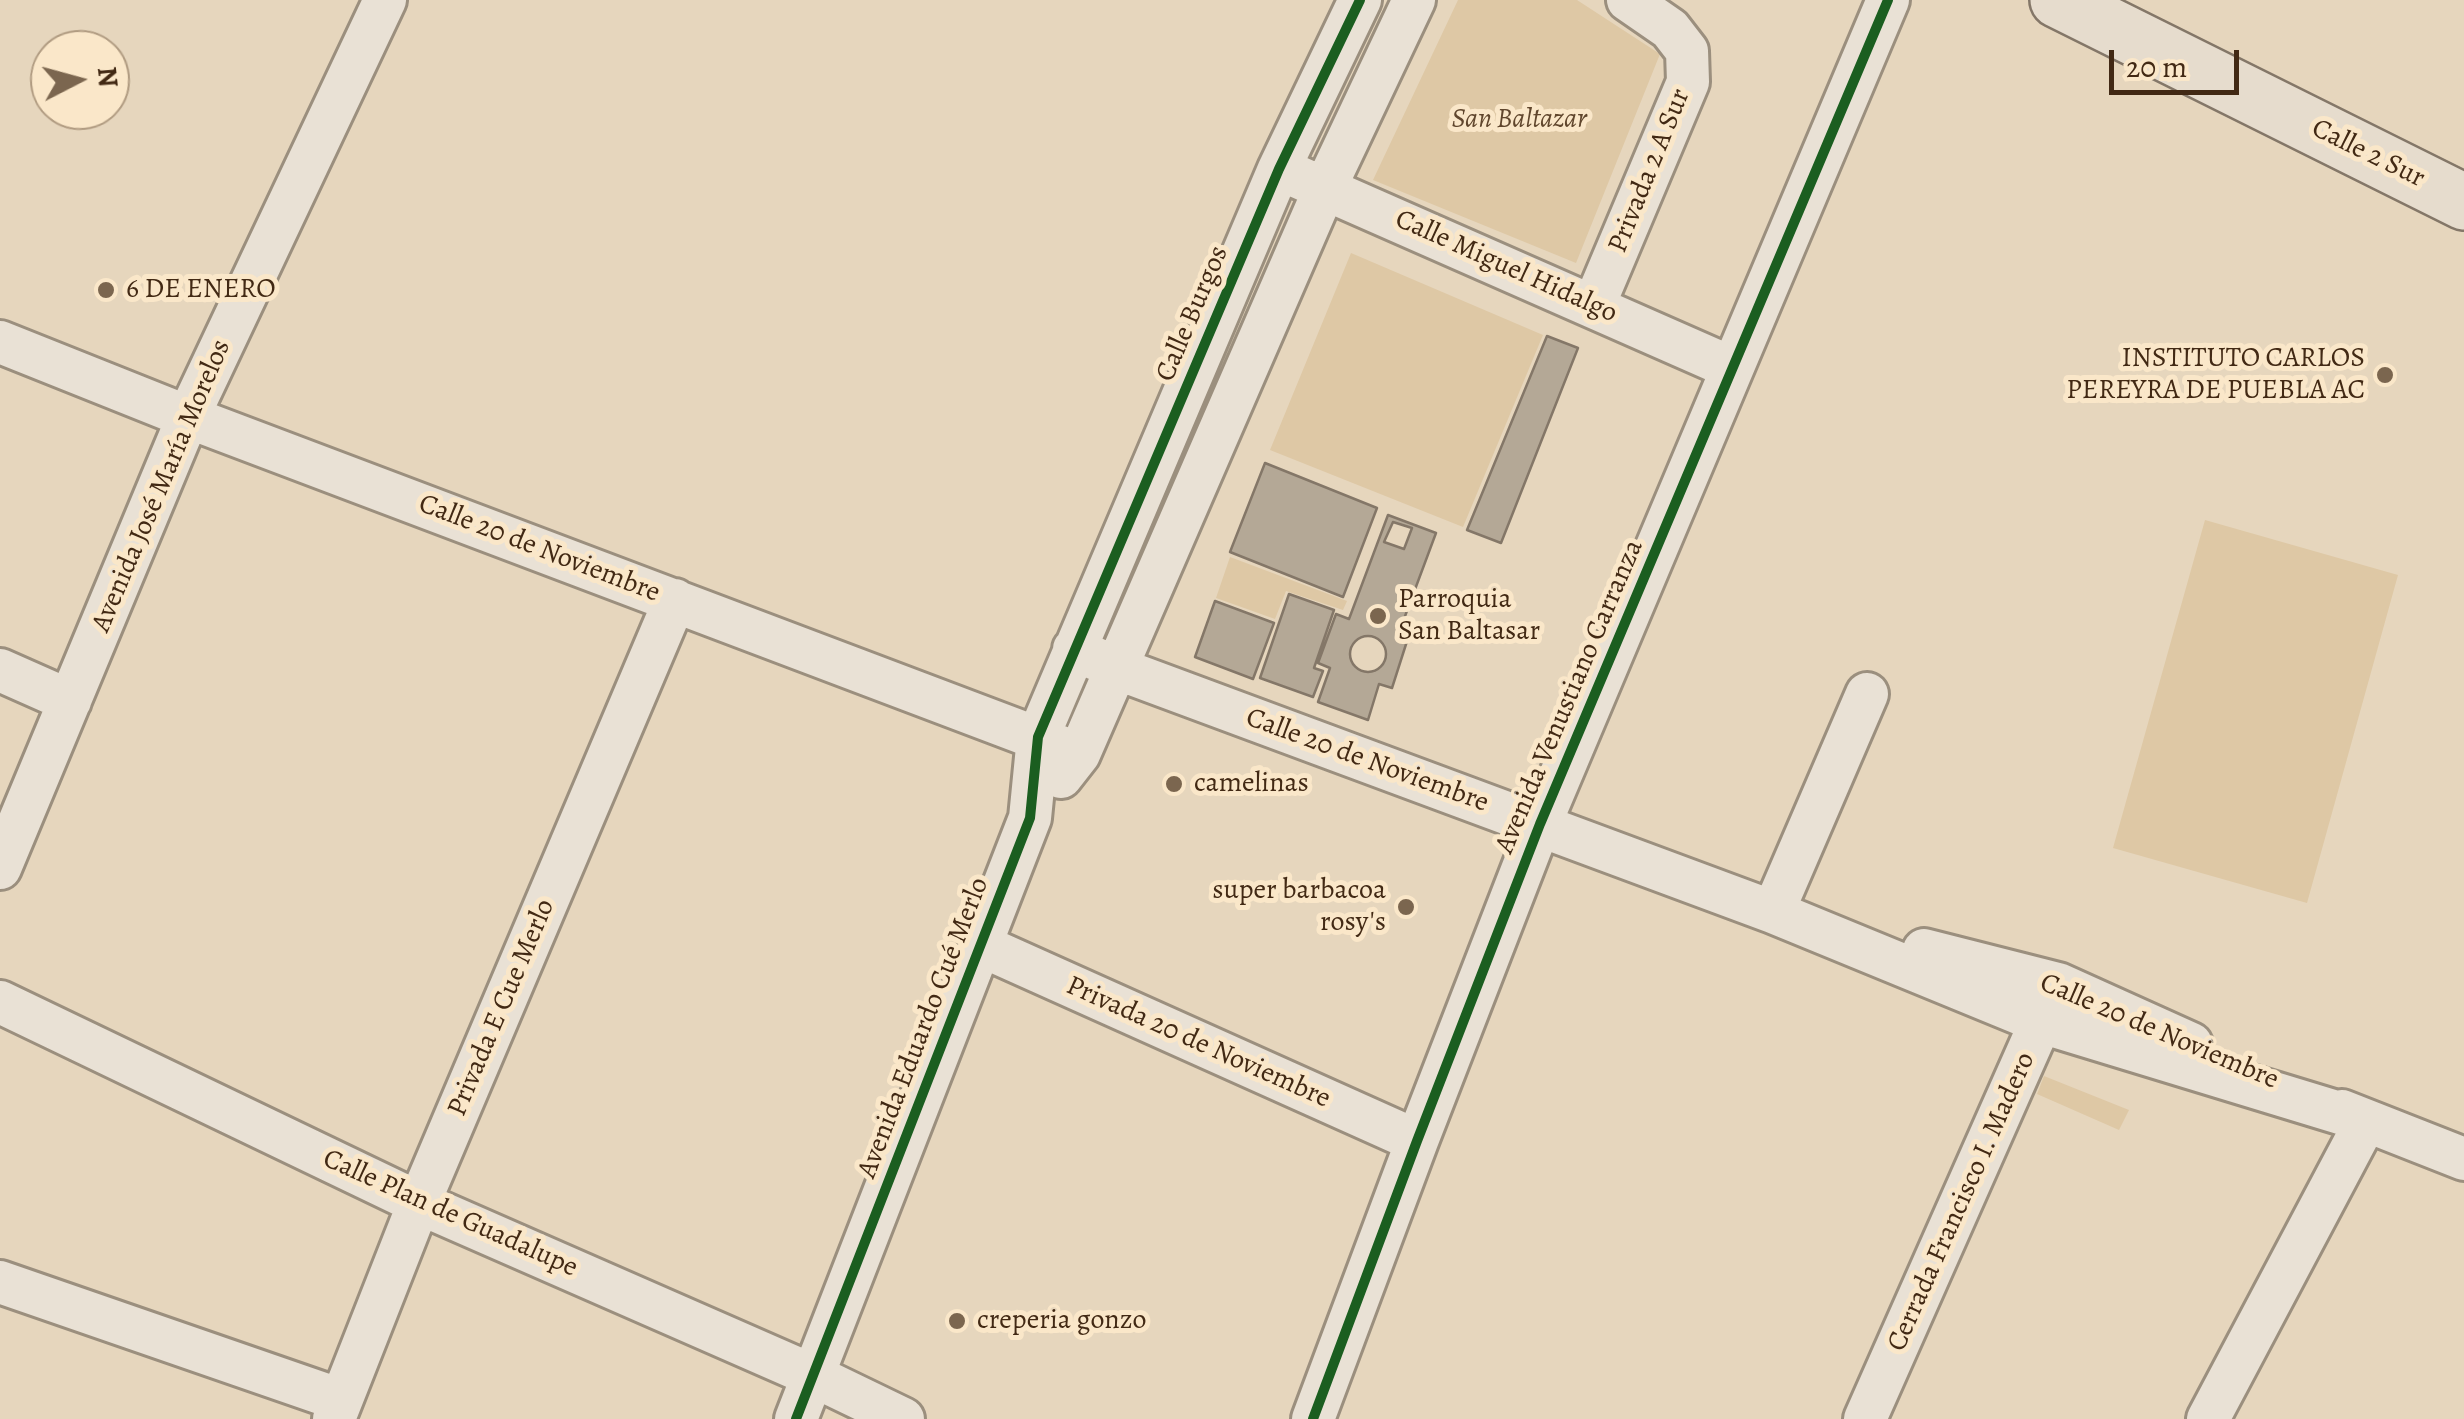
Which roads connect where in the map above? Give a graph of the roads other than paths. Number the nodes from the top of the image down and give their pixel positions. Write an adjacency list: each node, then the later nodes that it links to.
1 (385, 0): 13 (street, Avenida José María Morelos)
2 (1360, 0): 7 (street, Calle Burgos)
3 (1414, 0): 8 (street)
4 (1628, 0): 10 (street, Privada 2 A Sur)
5 (1888, 0): 12 (street, Avenida Venustiano Carranza)
6 (2058, 0): 9 (main road, Calle 2 Sur)
7 (1280, 169): 8 (street, Calle Miguel Hidalgo); 15 (street, Calle Burgos)
8 (1325, 188): 10 (street, Calle Miguel Hidalgo); 16 (street)
9 (2464, 202)
10 (1594, 305): 12 (street, Calle Miguel Hidalgo)
11 (0, 342): 13 (street, Calle 20 de Noviembre)
12 (1732, 368): 23 (street, Avenida Venustiano Carranza)
13 (188, 416): 14 (street, Calle 20 de Noviembre); 19 (street, Avenida José María Morelos)
14 (676, 600): 20 (street, Calle 20 de Noviembre); 32 (street, Privada E Cue Merlo)
15 (1074, 650): 16 (street, Calle 20 de Noviembre); 20 (street, Avenida Eduardo Cué Merlo)
16 (1116, 668): 21 (street, Avenida Eduardo Cué Merlo); 23 (street, Calle 20 de Noviembre)
17 (0, 670): 19 (street)
18 (1867, 694): 25 (street)
19 (70, 701): 24 (street, Avenida José María Morelos)
20 (1038, 737): 21 (street, Calle 20 de Noviembre); 22 (street, Avenida Eduardo Cué Merlo)
21 (1079, 754): 22 (street, Avenida Eduardo Cué Merlo)
22 (1030, 818): 26 (street, Avenida Eduardo Cué Merlo)
23 (1540, 824): 25 (street, Calle 20 de Noviembre); 30 (street, Avenida Venustiano Carranza)
24 (0, 868)
25 (1773, 912): 28 (street, Calle 20 de Noviembre)
26 (980, 945): 30 (street, Privada 20 de Noviembre); 34 (street, Avenida Eduardo Cué Merlo)
27 (0, 1002): 32 (street, Calle Plan de Guadalupe)
28 (2050, 1003): 29 (street, Calle 20 de Noviembre); 39 (street, Cerrada Francisco I. Madero)
29 (2366, 1122): 31 (street, Calle 20 de Noviembre); 40 (street)
30 (1417, 1140): 38 (street, Avenida Venustiano Carranza)
31 (2464, 1159)
32 (418, 1203): 34 (street, Calle Plan de Guadalupe); 35 (street, Privada E Cue Merlo)
33 (0, 1282): 35 (street)
34 (814, 1376): 36 (street, Avenida Eduardo Cué Merlo); 37 (street, Calle Plan de Guadalupe)
35 (337, 1410)
36 (796, 1419)
37 (903, 1419)
38 (1313, 1419)
39 (1865, 1419)
40 (2208, 1419)

